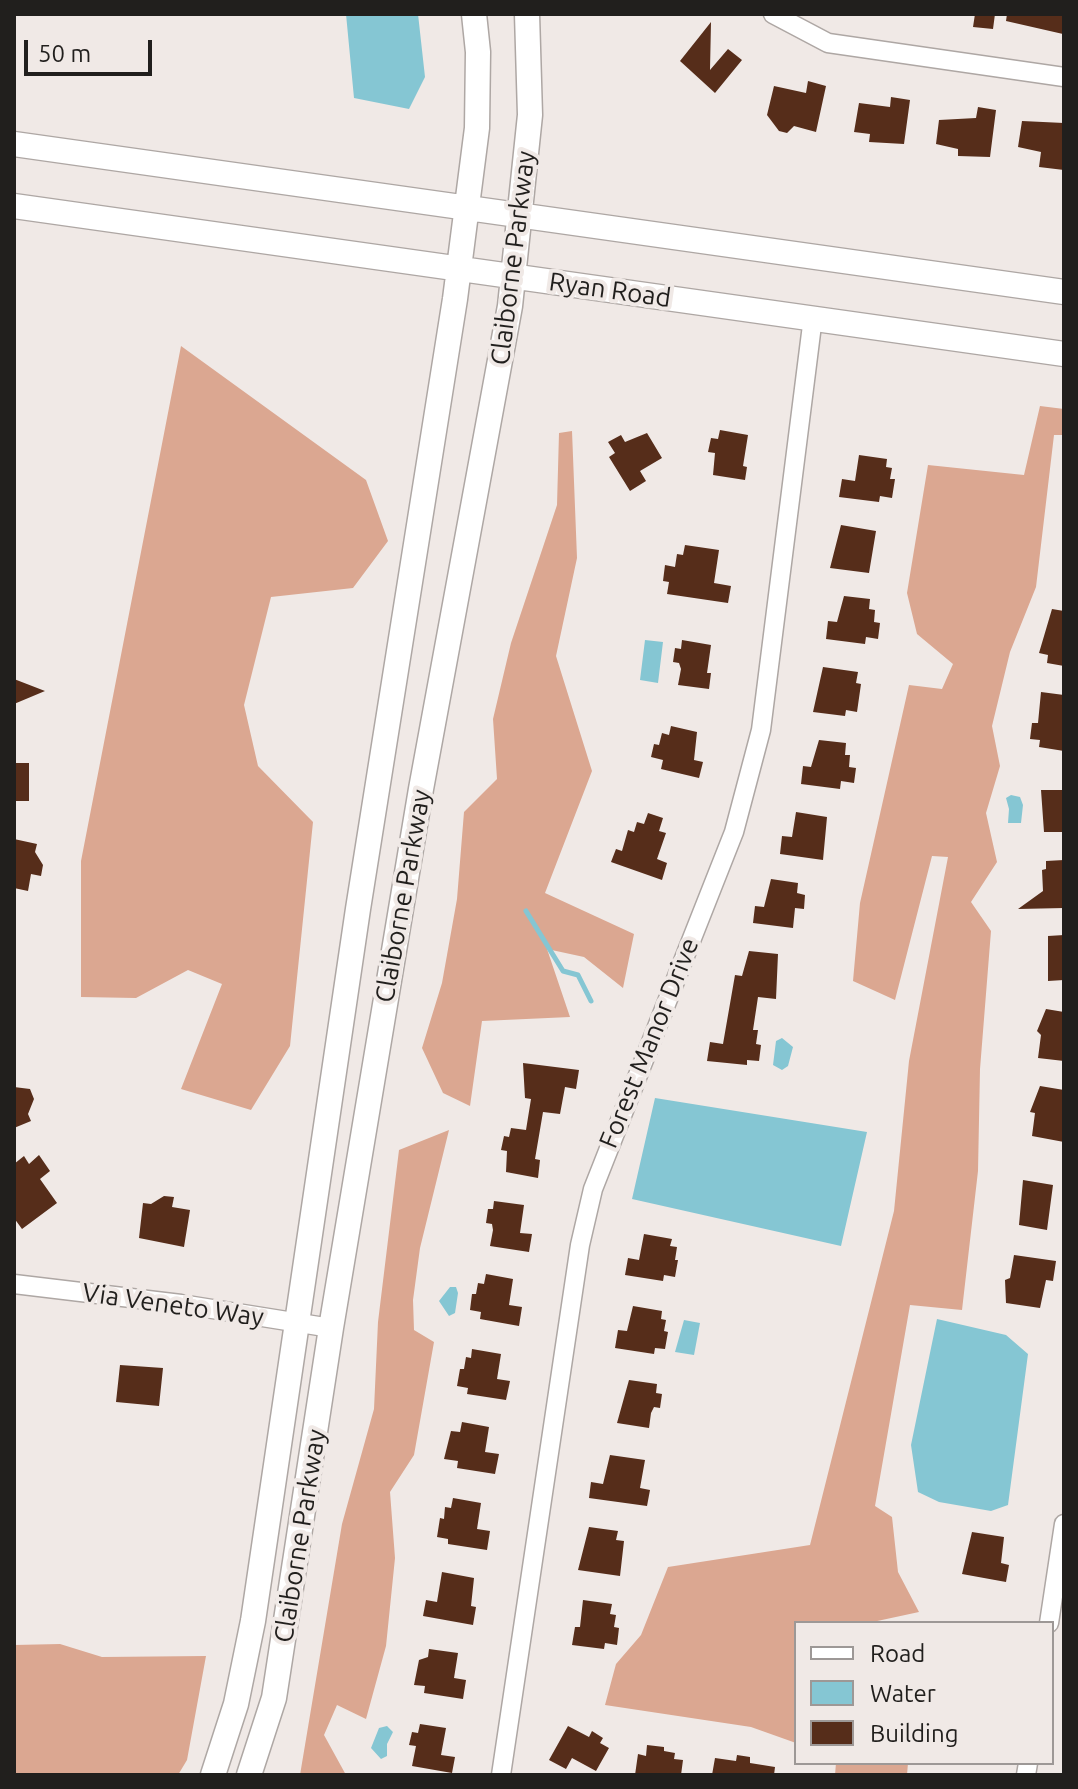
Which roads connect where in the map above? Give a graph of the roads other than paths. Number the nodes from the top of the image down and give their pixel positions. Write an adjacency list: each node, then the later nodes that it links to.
1 (474, 14): 7 (main road, Claiborne Parkway)
2 (527, 14): 8 (main road, Claiborne Parkway)
3 (773, 14): 4 (street)
4 (1064, 77)
5 (14, 144): 7 (main road)
6 (14, 206): 9 (main road, Ryan Road)
7 (468, 207): 8 (main road); 9 (main road, Claiborne Parkway)
8 (520, 214): 10 (main road, Claiborne Parkway); 11 (main road)
9 (458, 268): 10 (main road, Ryan Road); 15 (main road, Claiborne Parkway)
10 (513, 277): 12 (main road, Ryan Road); 16 (main road, Claiborne Parkway)
11 (1064, 292)
12 (813, 317): 13 (main road, Ryan Road); 21 (street, Forest Manor Drive)
13 (1064, 354)
14 (14, 1284): 15 (street, Via Veneto Way)
15 (297, 1323): 16 (street, Via Veneto Way); 19 (main road, Claiborne Parkway)
16 (331, 1328): 20 (main road, Claiborne Parkway)
17 (1064, 1524): 18 (street)
18 (1049, 1621)
19 (213, 1775)
20 (249, 1775)
21 (501, 1775)

